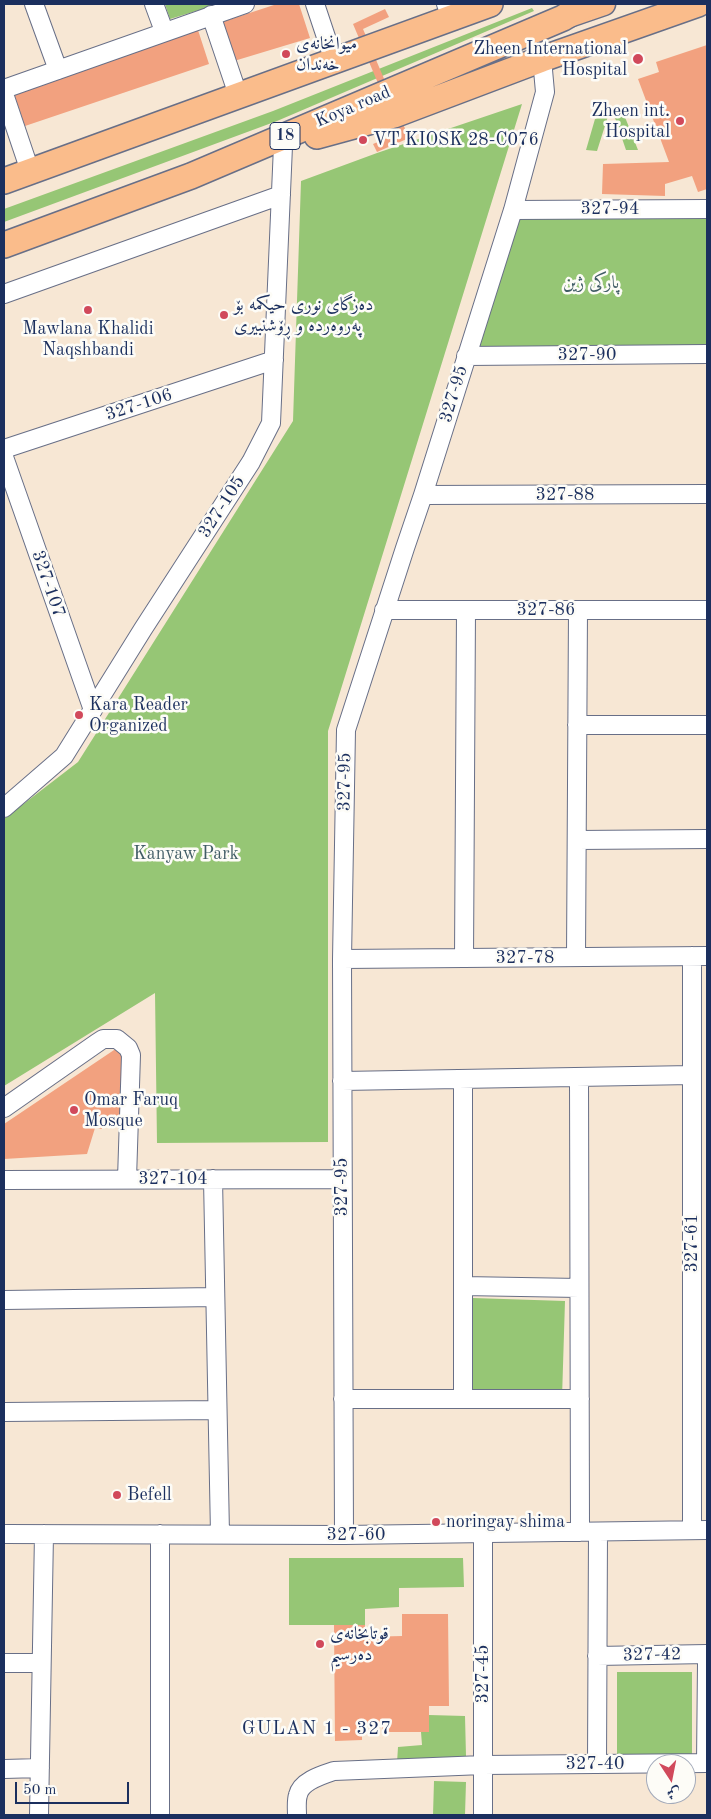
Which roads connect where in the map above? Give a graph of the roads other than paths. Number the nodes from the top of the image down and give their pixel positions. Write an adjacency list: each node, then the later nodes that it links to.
1 (34, 4): 15 (street)
2 (154, 4): 12 (street)
3 (245, 4): 10 (street)
4 (315, 4): 14 (street)
5 (490, 4): 9 (highway)
6 (586, 4): 11 (highway, Koya road / 18)
7 (604, 4): 11 (main road)
8 (698, 4): 13 (highway)
9 (448, 11): 14 (highway)
10 (211, 16): 12 (street); 18 (street)
11 (563, 18): 21 (highway, Koya road / 18)
12 (164, 31): 15 (street)
13 (542, 59): 19 (highway); 25 (street, 327-95)
14 (334, 60): 18 (highway)
15 (58, 70): 16 (street)
16 (4, 89)
17 (4, 94): 20 (street)
18 (238, 96): 20 (highway)
19 (283, 146): 21 (highway); 23 (street, 327-105)
20 (30, 171): 22 (highway)
21 (190, 176): 26 (highway, Koya road / 18)
22 (4, 181)
23 (281, 195): 27 (street); 30 (street, 327-105)
24 (707, 209): 25 (street, 327-94)
25 (513, 210): 29 (street, 327-95)
26 (4, 245)
27 (4, 294)
28 (707, 354): 29 (street, 327-90)
29 (466, 356): 34 (street, 327-95)
30 (274, 360): 31 (street, 327-106); 39 (street, 327-105)
31 (4, 449)
32 (4, 457): 39 (street, 327-107)
33 (707, 494): 34 (street, 327-88)
34 (423, 495): 35 (street, 327-95)
35 (384, 610): 36 (street, 327-86); 48 (street, 327-95)
36 (466, 610): 37 (street, 327-86); 47 (street)
37 (578, 610): 38 (street, 327-86); 40 (street)
38 (707, 610)
39 (93, 710): 42 (street, 327-105)
40 (577, 725): 41 (street); 44 (street)
41 (707, 725)
42 (4, 808)
43 (707, 838): 44 (street)
44 (577, 840): 46 (street)
45 (700, 956): 46 (street, 327-78); 49 (street, 327-61)
46 (576, 957): 47 (street, 327-78)
47 (464, 958): 48 (street, 327-78)
48 (342, 959): 52 (street, 327-95)
49 (692, 1075): 50 (street); 65 (street, 327-61)
50 (579, 1077): 51 (street); 59 (street)
51 (463, 1079): 52 (street); 58 (street)
52 (342, 1081): 56 (street, 327-95)
53 (4, 1108): 54 (street)
54 (127, 1179): 55 (street, 327-104); 57 (street, 327-104)
55 (213, 1179): 56 (street, 327-104); 60 (street)
56 (342, 1179): 62 (street, 327-95)
57 (4, 1180)
58 (463, 1286): 59 (street); 63 (street)
59 (580, 1288): 64 (street)
60 (215, 1297): 61 (street); 66 (street)
61 (4, 1300)
62 (344, 1398): 63 (street); 75 (street, 327-95)
63 (463, 1399): 64 (street)
64 (580, 1399): 69 (street)
65 (700, 1402): 68 (street, 327-61)
66 (217, 1410): 67 (street); 74 (street)
67 (4, 1412)
68 (700, 1530): 69 (street, 327-60)
69 (589, 1532): 70 (street, 327-60); 77 (street)
70 (483, 1533): 75 (street, 327-60); 83 (street, 327-45)
71 (4, 1534): 72 (street, 327-60)
72 (44, 1534): 73 (street, 327-60); 79 (street)
73 (160, 1534): 74 (street, 327-60); 87 (street)
74 (220, 1534): 75 (street, 327-60)
75 (344, 1536)
76 (707, 1654): 77 (street, 327-42)
77 (598, 1656): 82 (street)
78 (4, 1663): 79 (street)
79 (41, 1663): 84 (street)
80 (707, 1663): 81 (street)
81 (706, 1763): 82 (street, 327-40)
82 (598, 1764): 83 (street, 327-40)
83 (483, 1765): 88 (street, 327-40); 89 (street, 327-45)
84 (40, 1768): 85 (street); 86 (street)
85 (4, 1769)
86 (39, 1815)
87 (160, 1815)
88 (297, 1815)
89 (483, 1815)

